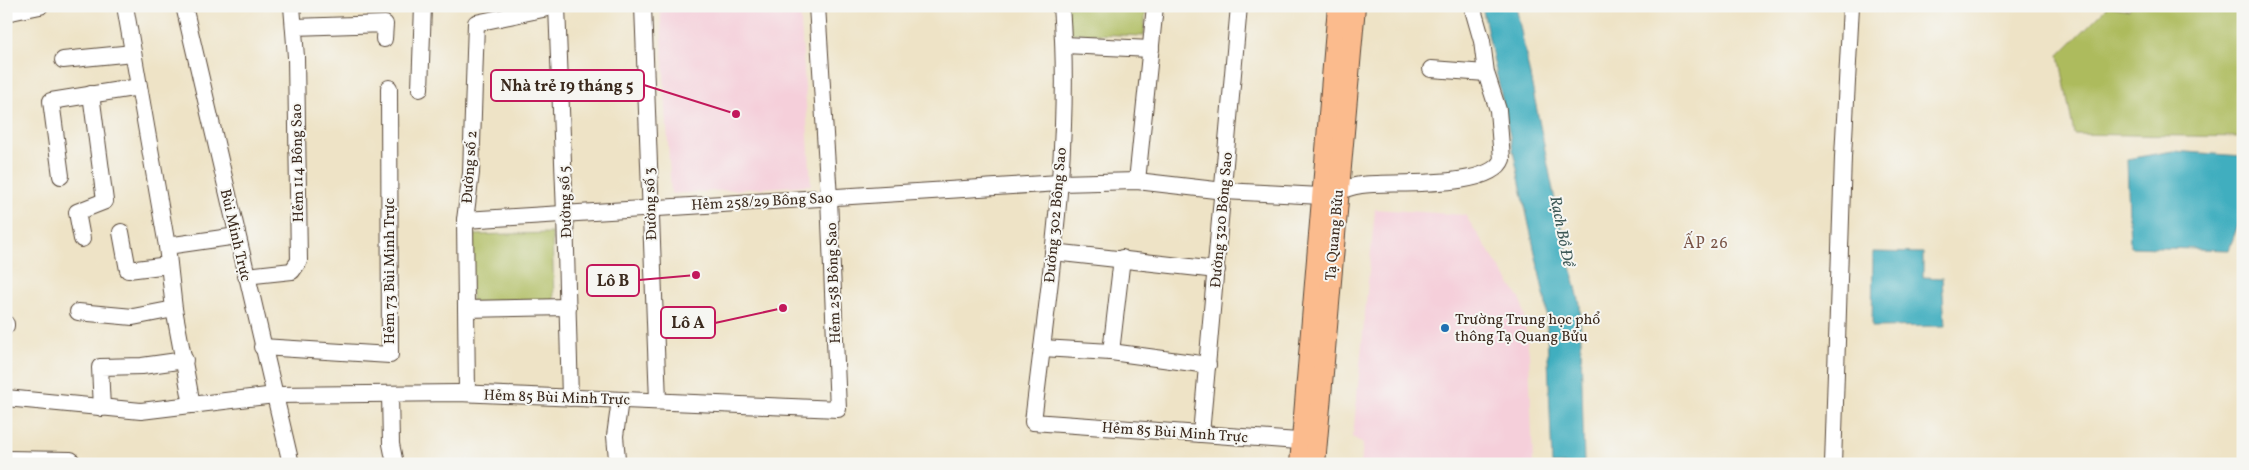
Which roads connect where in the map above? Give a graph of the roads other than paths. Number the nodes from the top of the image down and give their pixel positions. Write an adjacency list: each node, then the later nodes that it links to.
1 (125, 6): 21 (street)
2 (184, 6): 39 (street, Bùi Minh Trực)
3 (292, 6): 17 (street, Hẻm 114 Bông Sao)
4 (423, 6): 27 (street)
5 (557, 6): 36 (street, Đường số 5); 37 (street, Đường số 2)
6 (643, 6): 35 (street, Đường số 3)
7 (817, 6): 34 (street, Hẻm 258 Bông Sao)
8 (1061, 6): 19 (street, Đường 302 Bông Sao)
9 (1155, 6): 20 (street)
10 (1239, 6): 32 (street, Đường 320 Bông Sao)
11 (1338, 6): 33 (main road, Tạ Quang Bửu)
12 (1355, 6): 33 (main road, Tạ Quang Bửu)
13 (1472, 6): 24 (street)
14 (1851, 6): 76 (street)
15 (33, 7): 16 (street)
16 (6, 13)
17 (294, 28): 18 (street); 46 (street, Hẻm 114 Bông Sao)
18 (384, 39)
19 (1064, 46): 20 (street); 31 (street, Đường 302 Bông Sao)
20 (1151, 49): 30 (street)
21 (133, 53): 22 (street); 25 (street)
22 (63, 60)
23 (1431, 69): 24 (street)
24 (1486, 73): 33 (street, Hẻm 258/29 Bông Sao)
25 (139, 87): 28 (street); 41 (street)
26 (389, 88): 51 (street, Hẻm 73 Bùi Minh Trực)
27 (420, 89)
28 (91, 94): 29 (street); 40 (street)
29 (61, 176)
30 (1138, 181): 31 (street, Hẻm 258/29 Bông Sao); 32 (street, Hẻm 258/29 Bông Sao)
31 (1060, 183): 34 (street, Hẻm 258/29 Bông Sao); 42 (street, Đường 302 Bông Sao)
32 (1224, 191): 33 (street, Hẻm 258/29 Bông Sao); 45 (street, Đường 320 Bông Sao)
33 (1330, 193): 68 (main road, Tạ Quang Bửu)
34 (829, 198): 35 (street, Hẻm 258/29 Bông Sao); 65 (street, Hẻm 258 Bông Sao)
35 (650, 207): 36 (street, Hẻm 258/29 Bông Sao); 62 (street, Đường số 3)
36 (565, 214): 37 (street, Hẻm 258/29 Bông Sao); 47 (street, Đường số 5)
37 (465, 220): 49 (street, Đường số 2)
38 (122, 232): 44 (street)
39 (237, 236): 41 (street); 46 (street, Bùi Minh Trực)
40 (82, 239)
41 (167, 246): 44 (street)
42 (1053, 252): 43 (street); 52 (street, Đường 302 Bông Sao)
43 (1122, 258): 45 (street); 53 (street)
44 (169, 265): 48 (street)
45 (1217, 270): 55 (street, Đường 320 Bông Sao)
46 (246, 276): 51 (street, Bùi Minh Trực)
47 (568, 308): 49 (street); 60 (street, Đường số 5)
48 (174, 309): 50 (street); 54 (street)
49 (466, 309): 57 (street, Đường số 2)
50 (78, 312)
51 (262, 347): 58 (street, Bùi Minh Trực)
52 (1042, 348): 53 (street); 66 (street, Đường 302 Bông Sao)
53 (1111, 352): 55 (street)
54 (185, 360): 63 (street); 64 (street)
55 (1208, 365): 67 (street, Đường 320 Bông Sao)
56 (390, 394): 57 (street, Hẻm 85 Bùi Minh Trực); 58 (street, Hẻm 85 Bùi Minh Trực); 73 (street)
57 (467, 394): 60 (street, Hẻm 85 Bùi Minh Trực)
58 (275, 395): 63 (street, Hẻm 85 Bùi Minh Trực); 72 (street, Bùi Minh Trực)
59 (6, 398): 64 (street, Hẻm 85 Bùi Minh Trực)
60 (570, 398): 61 (street, Hẻm 85 Bùi Minh Trực)
61 (620, 400): 62 (street, Hẻm 85 Bùi Minh Trực); 69 (street)
62 (658, 401): 65 (street, Hẻm 85 Bùi Minh Trực)
63 (192, 405): 64 (street, Hẻm 85 Bùi Minh Trực)
64 (102, 408)
65 (838, 409)
66 (1033, 422): 67 (street, Hẻm 85 Bùi Minh Trực)
67 (1201, 434): 68 (street, Hẻm 85 Bùi Minh Trực)
68 (1309, 442): 74 (main road, Tạ Quang Bửu); 75 (main road, Tạ Quang Bửu)
69 (617, 459)
70 (6, 460): 71 (street)
71 (71, 460)
72 (291, 464)
73 (395, 464)
74 (1300, 464)
75 (1315, 464)
76 (1834, 464)

